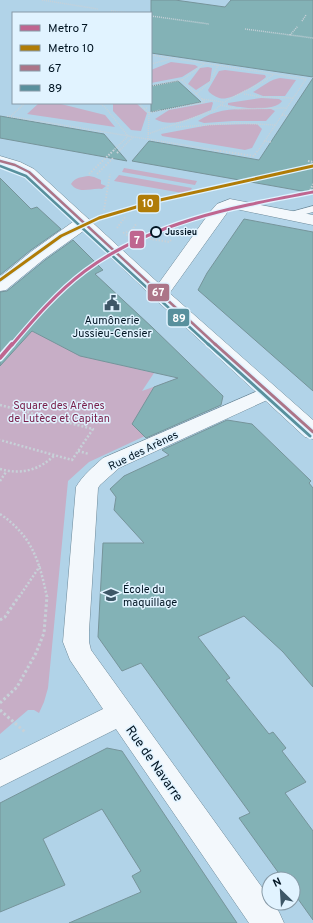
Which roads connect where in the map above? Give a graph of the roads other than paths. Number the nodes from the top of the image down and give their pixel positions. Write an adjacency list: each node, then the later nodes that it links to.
1 (1, 162): 5 (street)
2 (313, 209): 3 (lane)
3 (291, 215): 4 (street); 7 (street)
4 (313, 220)
5 (83, 223): 6 (street); 7 (street)
6 (0, 286)
7 (160, 294): 8 (street)
8 (269, 392): 9 (street); 10 (street, Rue des Arènes)
9 (313, 432)
10 (120, 714): 11 (street, Rue de Navarre); 12 (street, Rue de Navarre)
11 (0, 774)
12 (268, 923)

